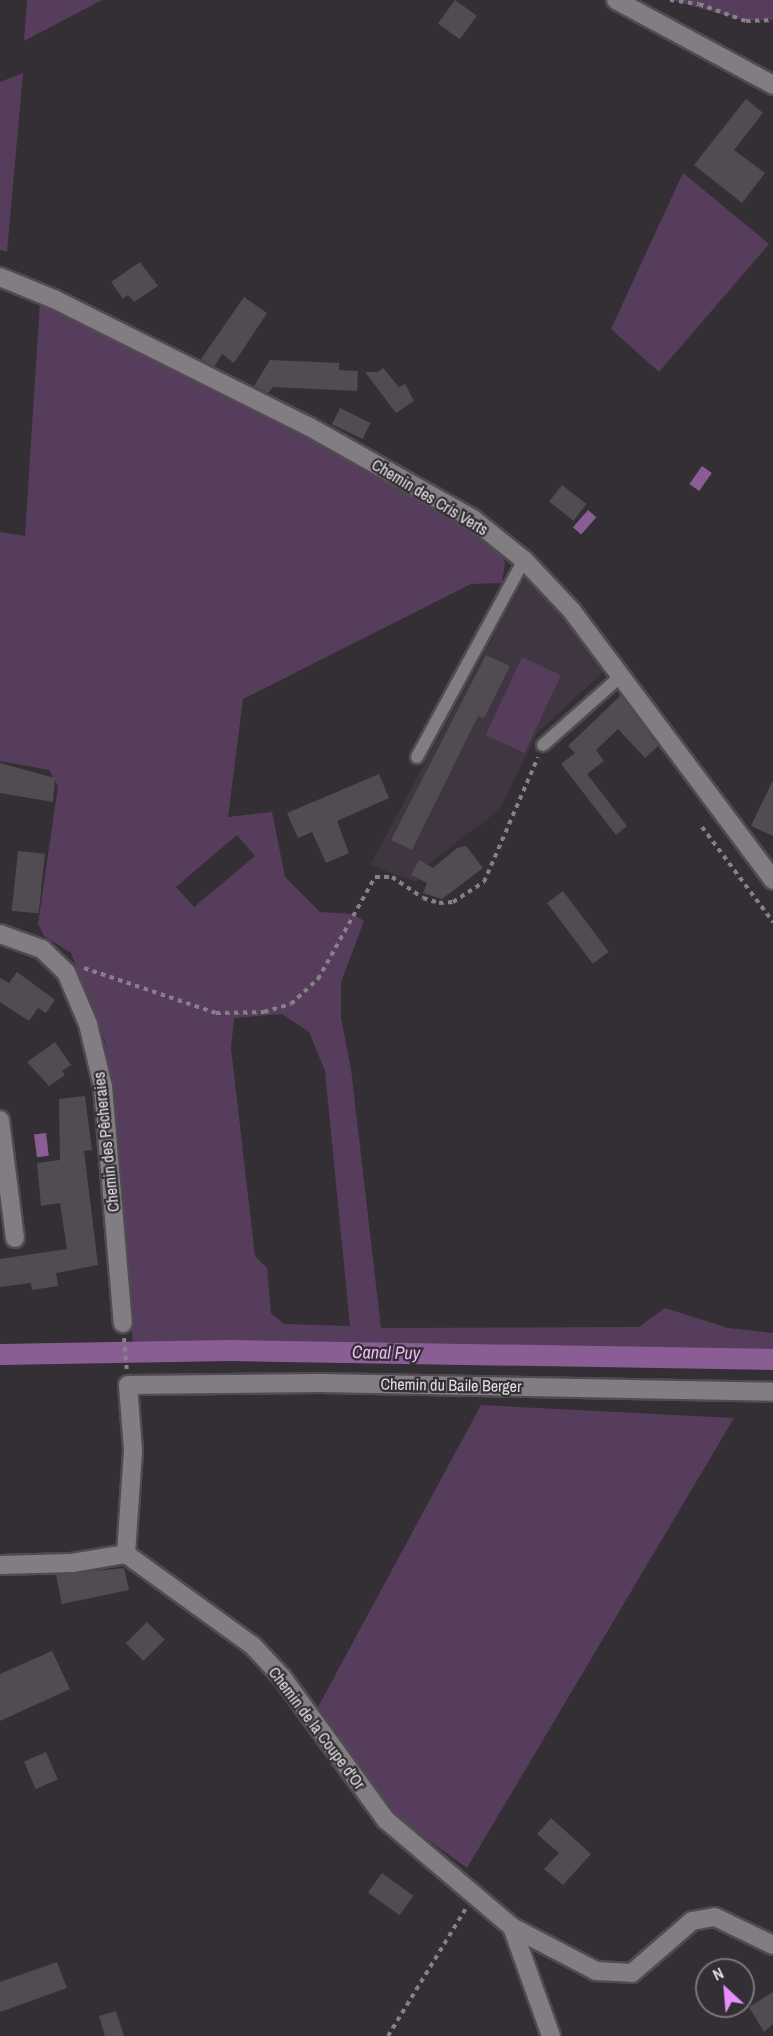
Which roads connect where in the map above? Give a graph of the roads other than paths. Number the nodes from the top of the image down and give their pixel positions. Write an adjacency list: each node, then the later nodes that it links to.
1 (616, 0): 2 (street)
2 (773, 85)
3 (0, 276): 4 (street, Chemin des Cris Verts)
4 (524, 560): 5 (street, Chemin des Cris Verts); 7 (lane)
5 (621, 676): 6 (lane); 8 (street, Chemin des Cris Verts)
6 (543, 745)
7 (417, 757)
8 (773, 880)
9 (0, 934): 12 (street, Chemin des Pêcheraies)
10 (1, 1131): 11 (street)
11 (15, 1238)
12 (123, 1323)
13 (773, 1392): 14 (street, Chemin du Baile Berger)
14 (126, 1554): 15 (street); 16 (street, Chemin de la Coupe d'Or)
15 (0, 1565)
16 (512, 1926): 17 (street, Chemin de la Coupe d'Or); 18 (street)
17 (773, 1945)
18 (551, 2036)

